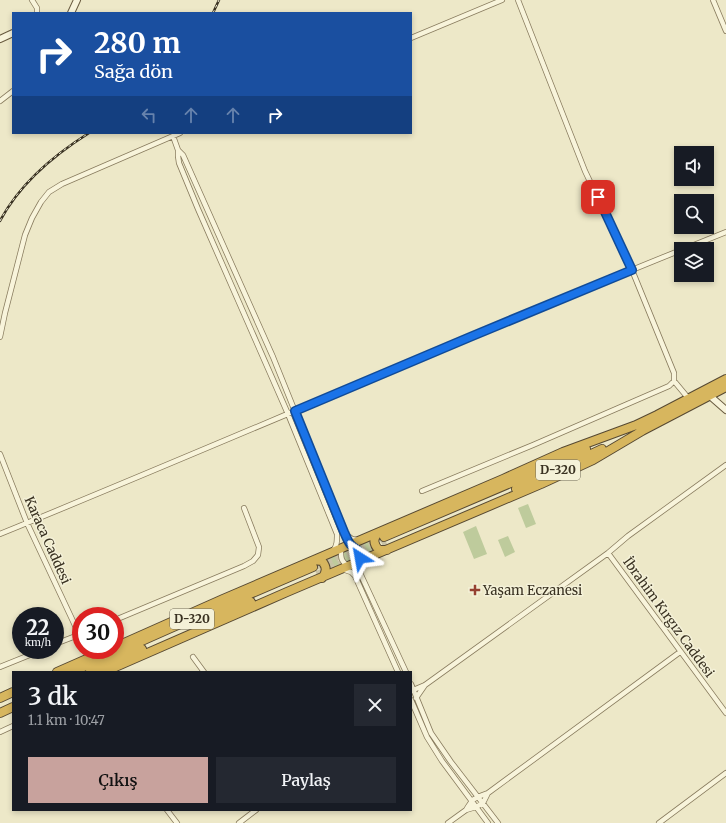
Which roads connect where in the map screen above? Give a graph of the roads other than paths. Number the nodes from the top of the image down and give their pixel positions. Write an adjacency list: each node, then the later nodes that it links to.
1 (32, 0): 6 (street)
2 (77, 0): 7 (street)
3 (502, 0): 11 (street)
4 (518, 0): 20 (street)
5 (713, 0): 8 (street)
6 (36, 12)
7 (71, 12)
8 (726, 32)
9 (12, 33): 10 (street)
10 (0, 38)
11 (412, 38)
12 (12, 92): 13 (street)
13 (0, 101)
14 (178, 134): 15 (street)
15 (173, 136): 16 (street); 21 (street)
16 (178, 150): 28 (street); 29 (street)
17 (726, 232): 18 (street)
18 (702, 242)
19 (674, 253): 20 (street)
20 (632, 270): 23 (street); 28 (street)
21 (0, 337)
22 (726, 379): 26 (highway, D-320)
23 (674, 380): 26 (street); 33 (street)
24 (724, 391): 25 (highway, D-320)
25 (710, 396): 27 (street); 30 (highway, D-320)
26 (688, 399): 30 (highway, D-320)
27 (726, 410)
28 (295, 411): 29 (street); 36 (street)
29 (288, 414): 35 (street); 38 (street)
30 (640, 427): 40 (highway, D-320); 40 (highway)
31 (0, 454): 35 (street, Karaca Caddesi)
32 (726, 465): 44 (street)
33 (422, 491)
34 (244, 508): 50 (street)
35 (27, 523): 37 (street); 51 (street, Karaca Caddesi)
36 (344, 532): 39 (street); 41 (street)
37 (0, 534)
38 (337, 534): 42 (street); 43 (street)
39 (360, 540): 40 (highway); 41 (highway)
40 (384, 541): 45 (highway)
41 (350, 544): 42 (highway); 45 (street)
42 (341, 549): 43 (highway); 46 (street)
43 (331, 553): 47 (highway)
44 (608, 553): 53 (street, İbrahim Kırgız Caddesi); 65 (street)
45 (362, 561): 46 (highway); 48 (street); 48 (street)
46 (345, 568): 47 (highway); 49 (street); 49 (street)
47 (316, 570): 52 (highway); 59 (highway, D-320); 60 (highway, D-320); 61 (highway)
48 (361, 574): 64 (street)
49 (355, 576): 63 (street)
50 (124, 616)
51 (72, 617)
52 (124, 643)
53 (680, 652): 77 (street, İbrahim Kırgız Caddesi); 82 (street)
54 (193, 657): 62 (street)
55 (20, 659): 57 (street)
56 (87, 659): 58 (highway)
57 (0, 667)
58 (59, 671)
59 (74, 671)
60 (92, 671)
61 (106, 671)
62 (203, 671)
63 (398, 671)
64 (406, 671)
65 (425, 685): 66 (street); 70 (street)
66 (412, 690): 70 (street)
67 (12, 692): 68 (highway)
68 (0, 698)
69 (12, 698): 73 (highway)
70 (417, 698): 71 (street); 83 (street)
71 (412, 700)
72 (412, 703): 84 (street)
73 (0, 704)
74 (12, 707): 75 (highway)
75 (0, 713)
76 (12, 713): 78 (highway)
77 (726, 713)
78 (0, 718)
79 (12, 726): 80 (street)
80 (0, 732)
81 (726, 774): 95 (street)
82 (488, 793): 83 (street); 85 (street)
83 (478, 797): 84 (street); 85 (street)
84 (471, 801): 86 (street); 87 (street)
85 (482, 803): 86 (street); 94 (street)
86 (476, 807): 87 (street); 93 (street)
87 (466, 810): 92 (street)
88 (168, 811): 90 (street)
89 (255, 811): 91 (street)
90 (177, 823)
91 (238, 823)
92 (448, 823)
93 (488, 823)
94 (498, 823)
95 (659, 823)

